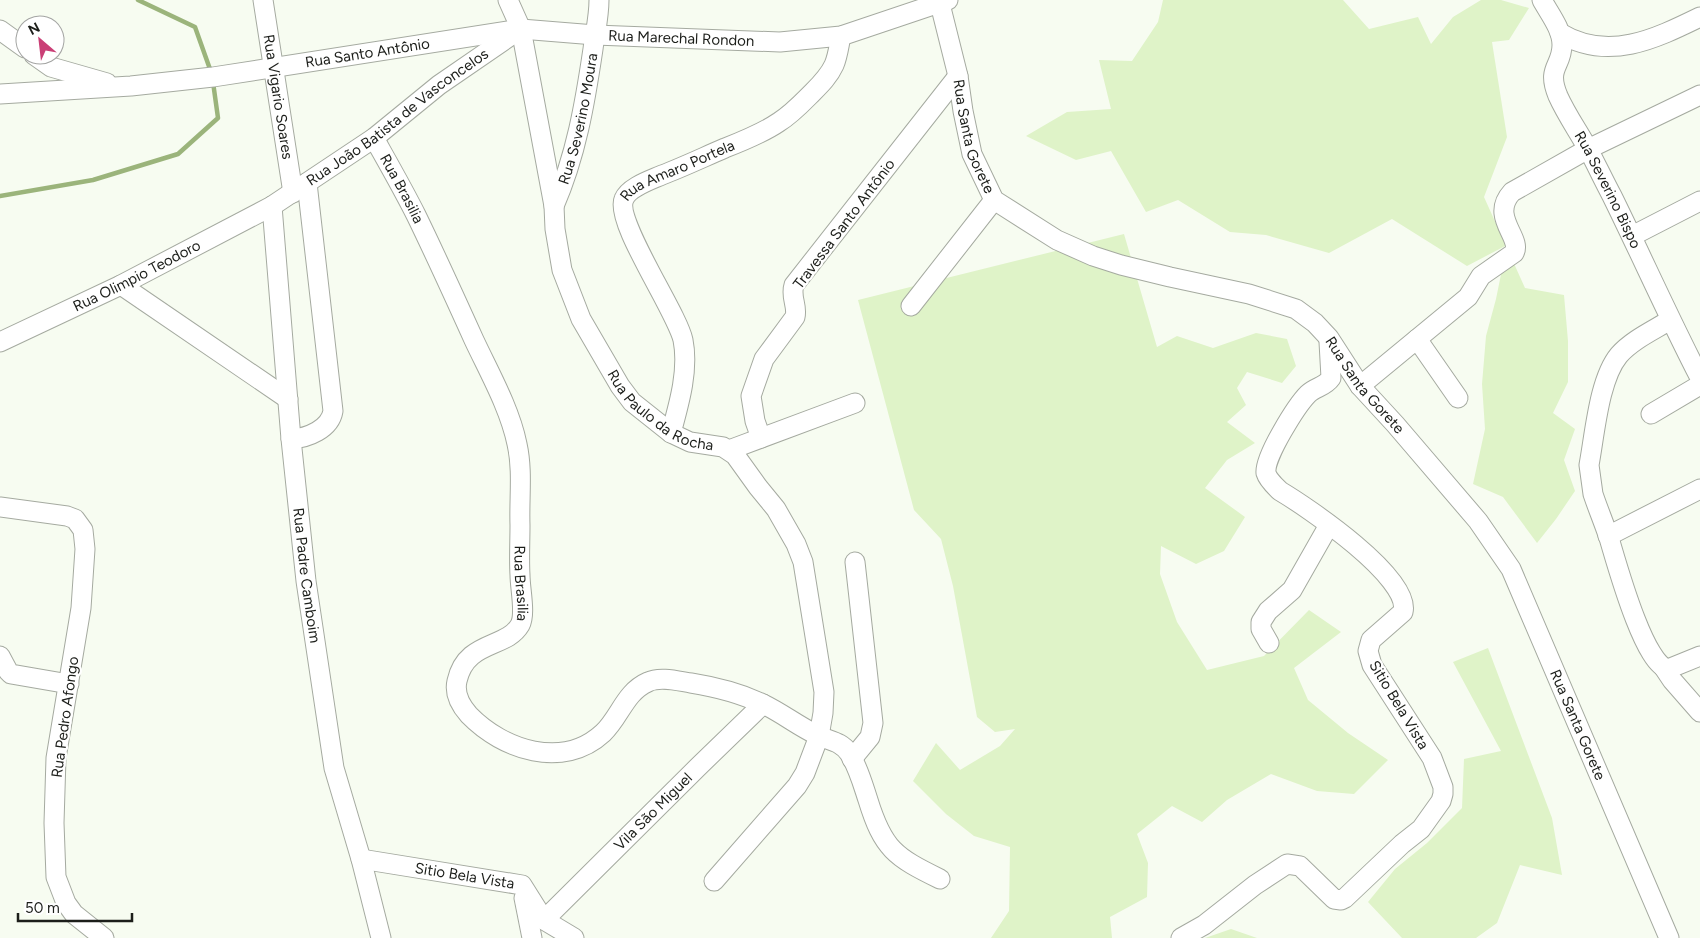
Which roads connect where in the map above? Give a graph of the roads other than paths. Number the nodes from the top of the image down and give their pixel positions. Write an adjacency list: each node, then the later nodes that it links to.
1 (263, 0): 14 (street, Rua Vigario Soares)
2 (508, 0): 7 (street, Rua Paulo da Rocha)
3 (599, 0): 10 (street, Rua Severino Moura)
4 (1542, 0): 9 (street)
5 (942, 1): 11 (street, Rua Marechal Rondon); 15 (street, Rua Santa Gorete)
6 (1700, 17): 9 (street)
7 (521, 28): 10 (street, Rua Marechal Rondon); 14 (street, Rua Santo Antônio); 19 (street, Rua João Batista de Vasconcelos); 25 (street, Rua Paulo da Rocha)
8 (0, 30): 12 (street)
9 (1560, 33): 20 (street, Rua Severino Bispo)
10 (595, 35): 11 (street, Rua Marechal Rondon); 25 (street, Rua Severino Moura)
11 (841, 36): 40 (street, Rua Amaro Portela)
12 (15, 41)
13 (48, 65): 16 (street)
14 (273, 67): 16 (street, Rua Santo Antônio); 21 (street, Rua Vigario Soares)
15 (958, 76): 22 (street, Rua Santa Gorete); 41 (street, Travessa Santo Antônio)
16 (124, 86): 17 (street, Rua Santo Antônio)
17 (0, 94)
18 (1700, 95): 20 (street)
19 (374, 138): 21 (street, Rua João Batista de Vasconcelos); 54 (street, Rua Brasilia)
20 (1588, 150): 26 (street, Rua Severino Bispo); 31 (street)
21 (300, 188): 24 (street, Rua João Batista de Vasconcelos); 42 (street, Rua Vigario Soares)
22 (994, 200): 28 (street); 30 (street, Rua Santa Gorete)
23 (1700, 201): 26 (street)
24 (272, 206): 27 (street, Rua Olimpio Teodoro); 37 (street, Rua Padre Camboim)
25 (554, 206): 40 (street, Rua Paulo da Rocha)
26 (1632, 236): 29 (street, Rua Severino Bispo)
27 (121, 285): 32 (street, Rua Olimpio Teodoro); 37 (street)
28 (911, 306)
29 (1670, 320): 33 (street, Rua Severino Bispo); 47 (street)
30 (1328, 338): 35 (street, Rua Santa Gorete); 46 (street, Sitio Bela Vista)
31 (1417, 339): 35 (street); 36 (street)
32 (0, 342)
33 (1700, 378)
34 (1700, 385): 39 (street)
35 (1360, 386): 68 (street, Rua Santa Gorete)
36 (1458, 398)
37 (288, 399): 42 (street, Rua Padre Camboim)
38 (855, 403): 41 (street)
39 (1651, 414)
40 (672, 433): 43 (street, Rua Paulo da Rocha)
41 (761, 438): 43 (street)
42 (291, 439): 58 (street, Rua Padre Camboim)
43 (729, 450): 56 (street, Rua Paulo da Rocha)
44 (1700, 489): 47 (street)
45 (0, 506): 53 (street, Rua Pedro Afongo)
46 (1329, 525): 49 (street); 67 (street, Sitio Bela Vista)
47 (1608, 536): 52 (street)
48 (855, 562): 57 (street)
49 (1269, 643)
50 (0, 656): 53 (street)
51 (1700, 656): 52 (street)
52 (1664, 668): 55 (street)
53 (69, 684): 63 (street, Rua Pedro Afongo)
54 (763, 704): 56 (street); 62 (street, Vila São Miguel)
55 (1700, 712)
56 (819, 736): 57 (street); 60 (street, Rua Paulo da Rocha)
57 (852, 759): 59 (street)
58 (361, 859): 61 (street, Sitio Bela Vista); 64 (street, Rua Padre Camboim)
59 (940, 879)
60 (714, 881)
61 (522, 885): 62 (street, Sitio Bela Vista); 65 (street)
62 (544, 920): 66 (street, Sitio Bela Vista)
63 (104, 938)
64 (381, 938)
65 (532, 938)
66 (574, 938)
67 (1181, 938)
68 (1669, 938)

